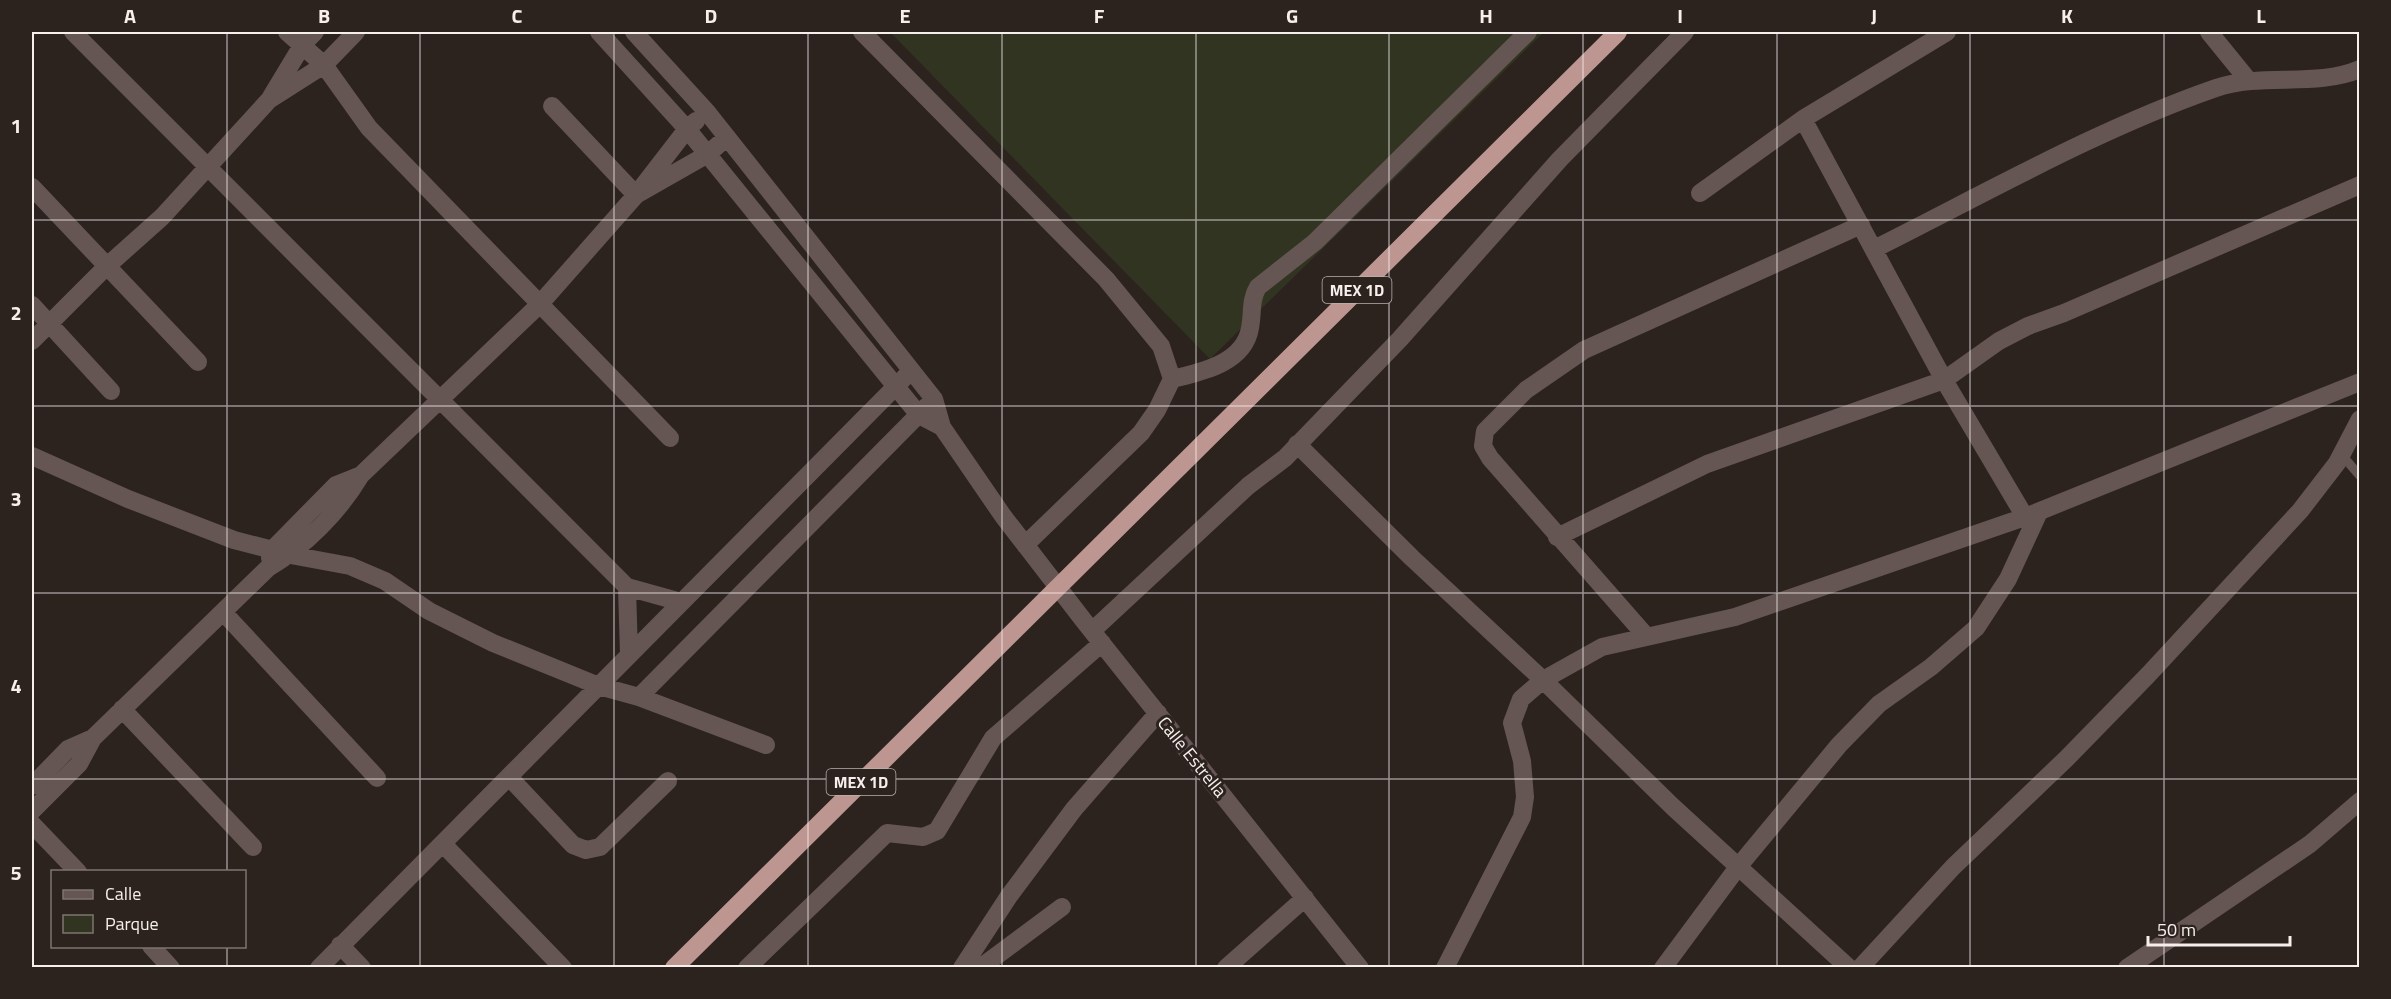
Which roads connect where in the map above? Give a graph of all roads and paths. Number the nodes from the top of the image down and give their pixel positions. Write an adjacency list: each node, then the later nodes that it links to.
1 (73, 32): 23 (street)
2 (287, 32): 12 (street)
3 (356, 32): 13 (street)
4 (634, 32): 18 (street)
5 (862, 32): 37 (street)
6 (1528, 32): 37 (street)
7 (1618, 32): 91 (highway, MEX 1D)
8 (1685, 32): 48 (street)
9 (1947, 32): 19 (street)
10 (2209, 32): 15 (street)
11 (607, 34): 20 (street)
12 (309, 38): 13 (street); 16 (street)
13 (324, 65): 16 (street); 32 (street)
14 (2360, 69): 15 (street)
15 (2248, 80): 29 (street)
16 (269, 100): 23 (street)
17 (552, 106): 27 (street)
18 (707, 112): 20 (street); 21 (street)
19 (1803, 119): 26 (street); 28 (street)
20 (687, 129): 22 (street); 27 (street)
21 (727, 137): 22 (street); 36 (street)
22 (708, 154): 27 (street); 40 (street)
23 (208, 167): 30 (street); 43 (street)
24 (2360, 185): 38 (street)
25 (32, 187): 30 (street)
26 (1700, 193)
27 (636, 195): 32 (street)
28 (1861, 225): 29 (street); 54 (street)
29 (1874, 249): 38 (street)
30 (106, 267): 33 (street); 35 (street)
31 (32, 305): 33 (street)
32 (539, 305): 43 (street); 47 (street)
33 (49, 322): 34 (street); 41 (street)
34 (32, 341)
35 (198, 362)
36 (911, 371): 40 (street); 42 (street)
37 (1172, 379): 55 (street)
38 (1944, 380): 53 (street); 54 (street)
39 (2360, 382): 53 (street)
40 (895, 386): 44 (street); 60 (street)
41 (111, 391)
42 (934, 399): 44 (street); 46 (street)
43 (440, 400): 51 (street); 59 (street)
44 (919, 415): 46 (street); 67 (street)
45 (2360, 419): 49 (street)
46 (942, 427): 55 (street, Calle Estrella)
47 (670, 438)
48 (1297, 444): 63 (street); 65 (street)
49 (2341, 454): 52 (lane); 100 (street)
50 (32, 456): 56 (street)
51 (361, 475): 56 (street); 57 (street)
52 (2360, 476)
53 (2032, 514): 62 (street); 81 (street)
54 (1557, 537): 62 (street)
55 (1025, 545): 63 (street, Calle Estrella)
56 (272, 550): 57 (street); 58 (street)
57 (291, 554): 58 (street); 66 (street)
58 (268, 568): 61 (street)
59 (627, 587): 60 (street); 64 (street)
60 (681, 602): 64 (street)
61 (223, 612): 68 (street); 73 (street)
62 (1646, 636): 65 (street)
63 (1097, 637): 69 (street, Calle Estrella); 92 (street)
64 (629, 655): 66 (street)
65 (1543, 680): 81 (street); 97 (street)
66 (598, 686): 67 (street); 72 (street)
67 (639, 697): 71 (street)
68 (122, 709): 70 (street); 80 (street)
69 (1158, 713): 83 (street, Calle Estrella); 93 (street)
70 (93, 738): 75 (street); 77 (street)
71 (766, 745)
72 (509, 777): 74 (street); 79 (street)
73 (377, 778)
74 (668, 781)
75 (32, 786)
76 (2360, 801): 101 (street)
77 (32, 811)
78 (32, 824): 82 (street)
79 (443, 844): 85 (street); 90 (street)
80 (253, 847)
81 (1738, 867): 98 (street); 99 (street)
82 (76, 870)
83 (1305, 898): 95 (street); 96 (street, Calle Estrella)
84 (1062, 907): 94 (street)
85 (340, 945): 88 (street); 89 (street)
86 (153, 948): 87 (street)
87 (171, 968)
88 (319, 968)
89 (362, 968)
90 (563, 968)
91 (674, 968)
92 (747, 968)
93 (962, 968)
94 (980, 968)
95 (1226, 968)
96 (1360, 968)
97 (1445, 968)
98 (1663, 968)
99 (1849, 968)
100 (1860, 968)
101 (2127, 968)

